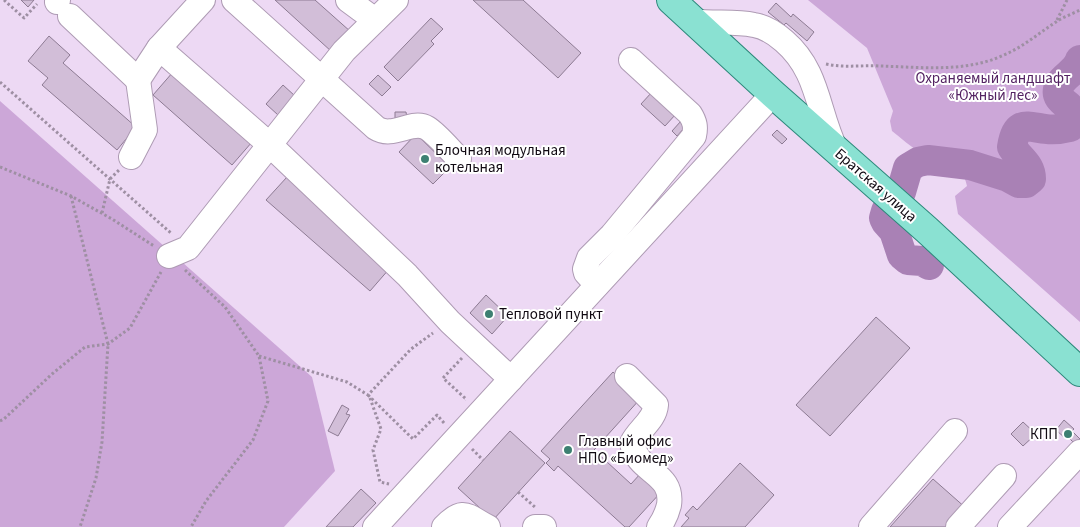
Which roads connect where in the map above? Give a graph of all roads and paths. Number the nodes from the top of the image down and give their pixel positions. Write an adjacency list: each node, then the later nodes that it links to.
1 (4, 0): 8 (path)
2 (203, 0): 13 (lane)
3 (234, 0): 16 (lane)
4 (348, 0): 10 (lane)
5 (396, 0): 10 (lane)
6 (671, 0): 11 (main road, Братская улица)
7 (1067, 0): 12 (path)
8 (56, 4): 17 (lane)
9 (1080, 10): 12 (path)
10 (376, 20): 16 (lane)
11 (693, 21): 19 (main road, Братская улица); 22 (lane)
12 (1057, 21): 15 (path)
13 (159, 48): 17 (lane); 20 (lane)
14 (632, 60): 21 (lane)
15 (825, 64)
16 (322, 78): 20 (lane); 24 (lane)
17 (138, 80): 23 (lane)
18 (0, 82): 27 (path)
19 (773, 94): 22 (main road, Братская улица); 26 (lane)
20 (270, 145): 30 (lane); 32 (lane)
21 (683, 149): 26 (lane); 31 (lane)
22 (836, 150): 36 (main road, Братская улица)
23 (131, 157): 27 (path)
24 (459, 158)
25 (0, 167): 28 (path)
26 (704, 169): 31 (lane)
27 (110, 179): 29 (path); 30 (path)
28 (71, 196): 29 (path); 33 (path)
29 (102, 213): 30 (path)
30 (178, 252): 33 (path); 35 (path)
31 (597, 285): 38 (lane)
32 (450, 322): 34 (lane); 39 (path)
33 (108, 344): 41 (path); 48 (path)
34 (474, 345): 38 (lane); 40 (path)
35 (259, 356): 39 (path); 49 (path)
36 (1080, 372)
37 (627, 376): 55 (lane)
38 (512, 379): 42 (lane)
39 (368, 395): 42 (path); 47 (path)
40 (460, 405)
41 (0, 421)
42 (450, 424): 44 (path); 47 (lane)
43 (955, 431): 56 (lane)
44 (483, 460)
45 (1075, 467): 58 (lane)
46 (1004, 476): 57 (lane)
47 (411, 488): 50 (lane)
48 (80, 527)
49 (191, 527)
50 (375, 527)
51 (444, 527): 52 (lane)
52 (488, 527)
53 (535, 527): 54 (lane)
54 (544, 527)
55 (660, 527)
56 (871, 527)
57 (958, 527)
58 (1010, 527)

